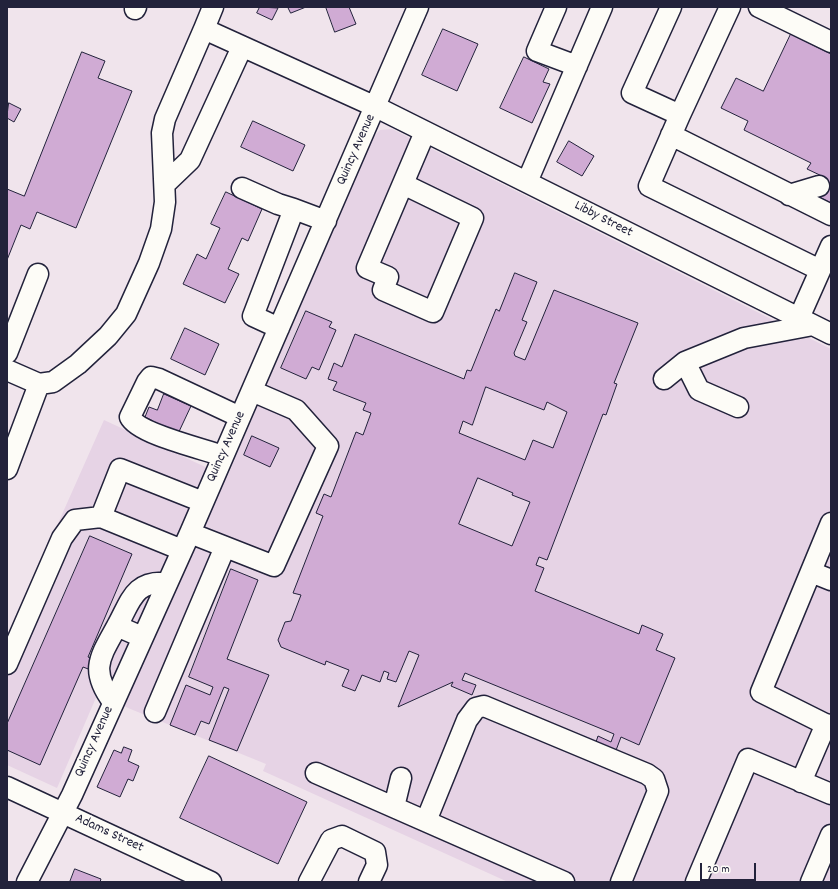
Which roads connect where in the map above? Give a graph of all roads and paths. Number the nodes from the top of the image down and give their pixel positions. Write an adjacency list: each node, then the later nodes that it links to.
1 (213, 7): 8 (street)
2 (418, 7): 12 (street, Quincy Avenue)
3 (556, 7): 11 (street)
4 (602, 7): 11 (street)
5 (671, 7): 13 (street)
6 (730, 7): 13 (street)
7 (759, 7): 9 (street)
8 (204, 29): 10 (street, Libby Street); 17 (street)
9 (831, 42)
10 (242, 47): 12 (street, Libby Street); 17 (street)
11 (577, 66): 16 (street)
12 (376, 107): 14 (street, Libby Street); 24 (street, Quincy Avenue)
13 (680, 114): 15 (street)
14 (425, 132): 16 (street, Libby Street); 18 (street)
15 (671, 135): 21 (street); 26 (street)
16 (527, 182): 28 (street, Libby Street)
17 (165, 184): 35 (street)
18 (403, 184): 18 (street)
19 (819, 186): 21 (street)
20 (242, 188): 22 (street)
21 (789, 195): 23 (street)
22 (294, 209): 24 (street); 29 (street)
23 (831, 215)
24 (326, 221): 29 (street, Quincy Avenue)
25 (831, 246): 26 (street)
26 (820, 270): 28 (street)
27 (38, 274): 31 (street)
28 (806, 321): 30 (street, Libby Street); 32 (street)
29 (279, 328): 36 (street, Quincy Avenue)
30 (831, 334)
31 (7, 353)
32 (686, 362): 34 (street); 37 (street)
33 (7, 370): 35 (street)
34 (664, 379)
35 (39, 384): 40 (street)
36 (252, 391): 38 (street, Quincy Avenue); 45 (street)
37 (738, 407)
38 (240, 417): 39 (street, Quincy Avenue); 39 (street)
39 (223, 456): 41 (street, Quincy Avenue)
40 (7, 469)
41 (203, 502): 42 (street); 44 (street, Quincy Avenue)
42 (101, 516): 44 (street); 51 (street)
43 (831, 523): 46 (street)
44 (186, 541): 45 (street); 48 (street, Quincy Avenue)
45 (225, 547): 53 (street)
46 (811, 572): 47 (street); 54 (street)
47 (831, 580)
48 (167, 583): 49 (street); 50 (street, Quincy Avenue)
49 (117, 626): 50 (street); 52 (street)
50 (142, 637): 52 (street, Quincy Avenue)
51 (7, 664)
52 (113, 702): 61 (street, Quincy Avenue)
53 (155, 712)
54 (829, 726): 57 (street)
55 (316, 773): 60 (street)
56 (401, 778): 60 (street)
57 (801, 782): 59 (street); 70 (street)
58 (7, 787): 61 (street, Adams Street)
59 (831, 794)
60 (394, 807): 62 (street)
61 (61, 812): 64 (street, Quincy Avenue); 65 (street, Adams Street)
62 (426, 821): 68 (street); 69 (street)
63 (831, 835): 71 (street)
64 (27, 882)
65 (211, 882)
66 (309, 882): 67 (street)
67 (369, 882)
68 (564, 882)
69 (621, 882)
70 (696, 882)
71 (811, 882)

